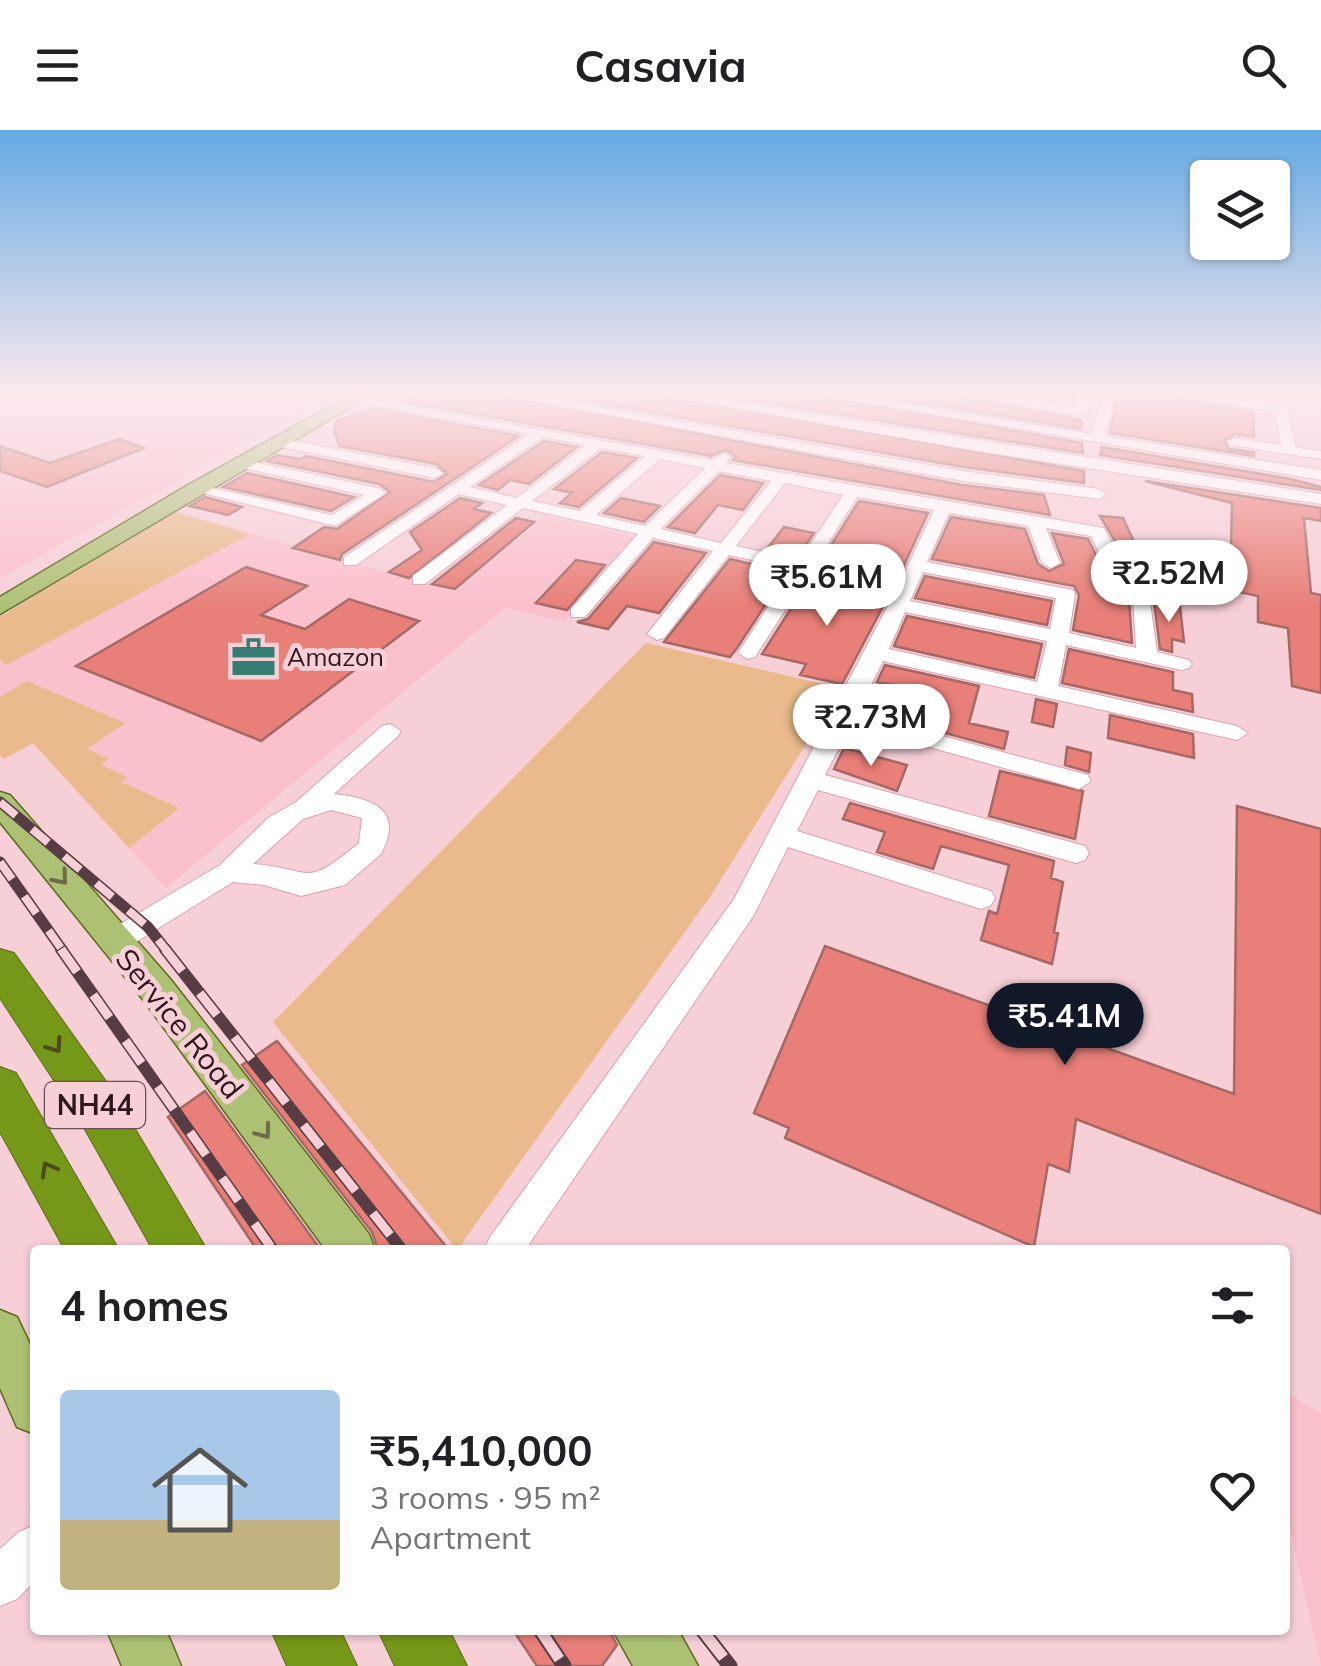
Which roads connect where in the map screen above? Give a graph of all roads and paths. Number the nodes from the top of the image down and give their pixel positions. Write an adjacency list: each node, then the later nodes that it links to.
1 (716, 465): 29 (street)
2 (215, 466): 36 (main road)
3 (235, 466): 16 (main road)
4 (253, 466): 18 (street)
5 (398, 466): 13 (street)
6 (492, 466): 17 (street)
7 (573, 466): 23 (street)
8 (643, 466): 25 (street)
9 (719, 466): 15 (street)
10 (906, 466): 20 (street)
11 (1100, 466): 22 (street)
12 (1265, 466): 14 (street)
13 (435, 473)
14 (1321, 475)
15 (781, 478): 19 (street); 30 (street)
16 (196, 489): 26 (street); 39 (main road)
17 (457, 490): 23 (street); 31 (street)
18 (378, 492): 21 (street); 26 (street)
19 (854, 492): 24 (street); 33 (street)
20 (1099, 494)
21 (399, 497)
22 (1321, 499)
23 (517, 505): 25 (street); 34 (street)
24 (943, 508): 27 (street); 37 (street)
25 (581, 519): 29 (street)
26 (335, 521): 28 (street)
27 (1036, 524): 32 (street); 35 (street)
28 (356, 526)
29 (650, 532): 30 (street); 40 (street)
30 (726, 548): 33 (street); 41 (street)
31 (350, 561)
32 (1051, 563)
33 (804, 566): 37 (street); 44 (street)
34 (419, 580)
35 (1123, 582)
36 (0, 586)
37 (907, 586): 42 (street); 42 (street); 43 (street)
38 (1142, 599): 45 (street)
39 (0, 606)
40 (578, 613)
41 (657, 634)
42 (1058, 638): 45 (street); 47 (street)
43 (877, 652): 47 (street); 48 (street)
44 (748, 653)
45 (1147, 656): 46 (street)
46 (1182, 664)
47 (1046, 691): 50 (street)
48 (844, 716): 51 (street); 52 (street)
49 (390, 731): 54 (street)
50 (1237, 733)
51 (812, 780): 55 (street); 56 (street)
52 (1079, 781)
53 (0, 802): 59 (main road, Service Road, one-way to 59)
54 (308, 803): 57 (street); 57 (street)
55 (782, 836): 58 (street); 65 (street)
56 (1076, 853)
57 (229, 872): 59 (street)
58 (982, 898)
59 (113, 942): 64 (main road, Service Road, one-way to 64)
60 (0, 966): 63 (highway, NH44, one-way to 63)
61 (0, 1088): 62 (highway, NH44, one-way to 61)
62 (90, 1245)
63 (178, 1245)
64 (348, 1245)
65 (506, 1245)
66 (0, 1334): 67 (main road)
67 (30, 1399)
68 (30, 1553): 69 (street)
69 (0, 1582)
70 (138, 1635): 74 (main road)
71 (307, 1635): 75 (highway)
72 (414, 1635): 76 (highway)
73 (646, 1635): 77 (main road)
74 (152, 1666)
75 (323, 1666)
76 (433, 1666)
77 (669, 1666)

